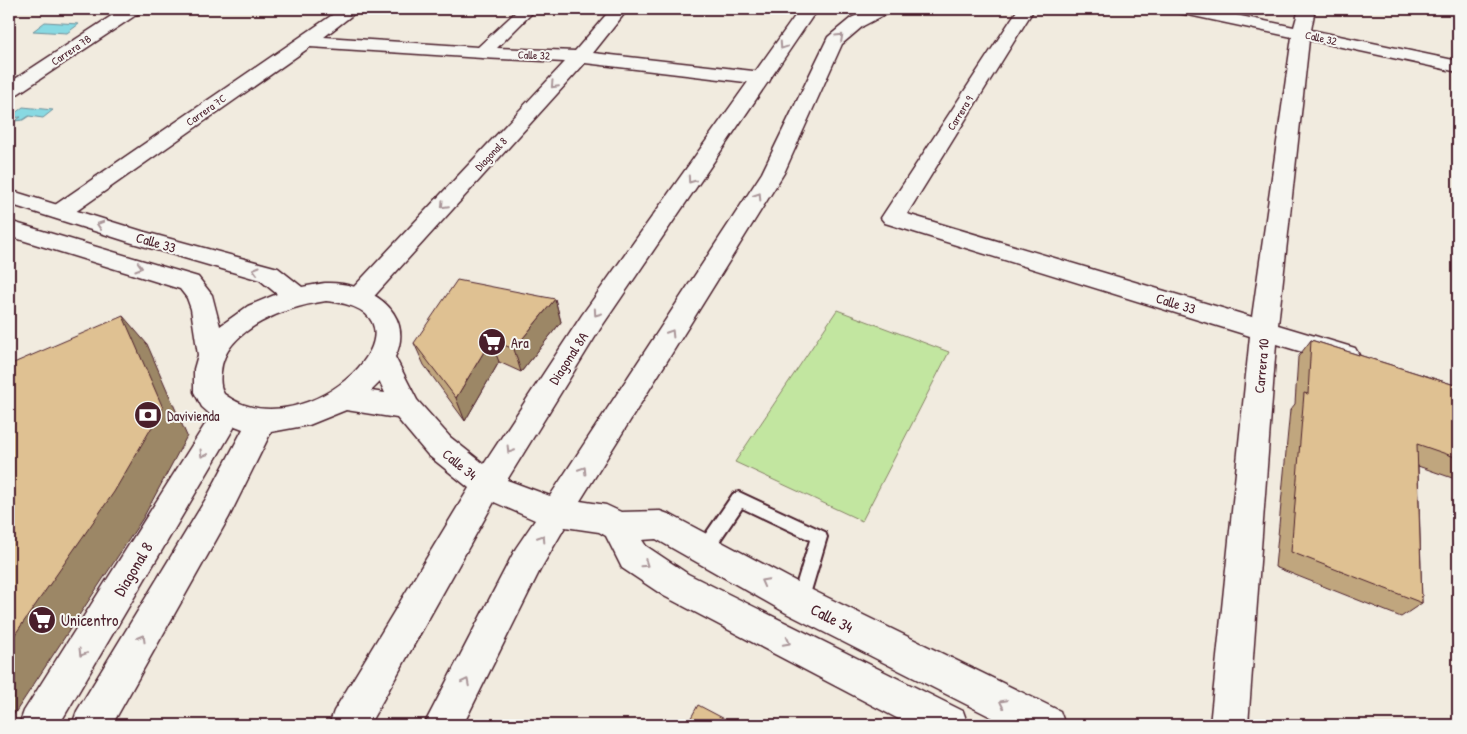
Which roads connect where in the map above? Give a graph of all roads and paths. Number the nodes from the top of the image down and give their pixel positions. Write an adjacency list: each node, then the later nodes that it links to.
1 (133, 9): 15 (street, Carrera 7B)
2 (352, 9): 10 (street, Carrera 7C)
3 (528, 9): 11 (street)
4 (620, 9): 12 (street, Diagonal 8)
5 (813, 9): 14 (street, Diagonal 8A, one-way to 14)
6 (882, 9): 31 (street, one-way to 6)
7 (1026, 9): 18 (street, Carrera 9)
8 (1184, 9): 9 (street, Calle 32)
9 (1304, 21): 13 (street, Calle 32); 22 (street, Carrera 10)
10 (306, 41): 11 (street, Calle 32); 17 (street, Carrera 7C)
11 (482, 53): 12 (street, Calle 32)
12 (580, 57): 14 (street, Calle 32); 21 (street, Diagonal 8, one-way to 21)
13 (1458, 66)
14 (762, 78): 30 (street, Diagonal 8A, one-way to 30)
15 (9, 91)
16 (9, 197): 17 (street, Calle 33)
17 (60, 212): 20 (street, Calle 33, one-way to 17)
18 (893, 218): 22 (street, Calle 33)
19 (9, 228): 23 (street, Calle 33, one-way to 23)
20 (296, 297): 21 (street); 23 (street)
21 (359, 297): 24 (street)
22 (1264, 329): 25 (street, Calle 33); 41 (street, Carrera 10)
23 (212, 354): 28 (street)
24 (382, 359): 26 (street); 27 (street, Calle 34)
25 (1364, 361)
26 (342, 398): 27 (street); 29 (street)
27 (406, 408): 30 (street, Calle 34)
28 (228, 412): 29 (street); 35 (street, Diagonal 8, one-way to 35)
29 (262, 421): 36 (street, one-way to 29)
30 (487, 485): 31 (street, Calle 34); 37 (street, Diagonal 8A)
31 (559, 512): 32 (street, Calle 34); 38 (street, one-way to 31)
32 (617, 526): 33 (street, Calle 34); 39 (street, one-way to 39)
33 (704, 550): 34 (street, Calle 34, one-way to 33); 34 (lane)
34 (800, 602): 40 (street, Calle 34, one-way to 34)
35 (38, 725)
36 (91, 725)
37 (348, 725)
38 (443, 725)
39 (949, 725)
40 (1046, 725)
41 (1229, 725)

